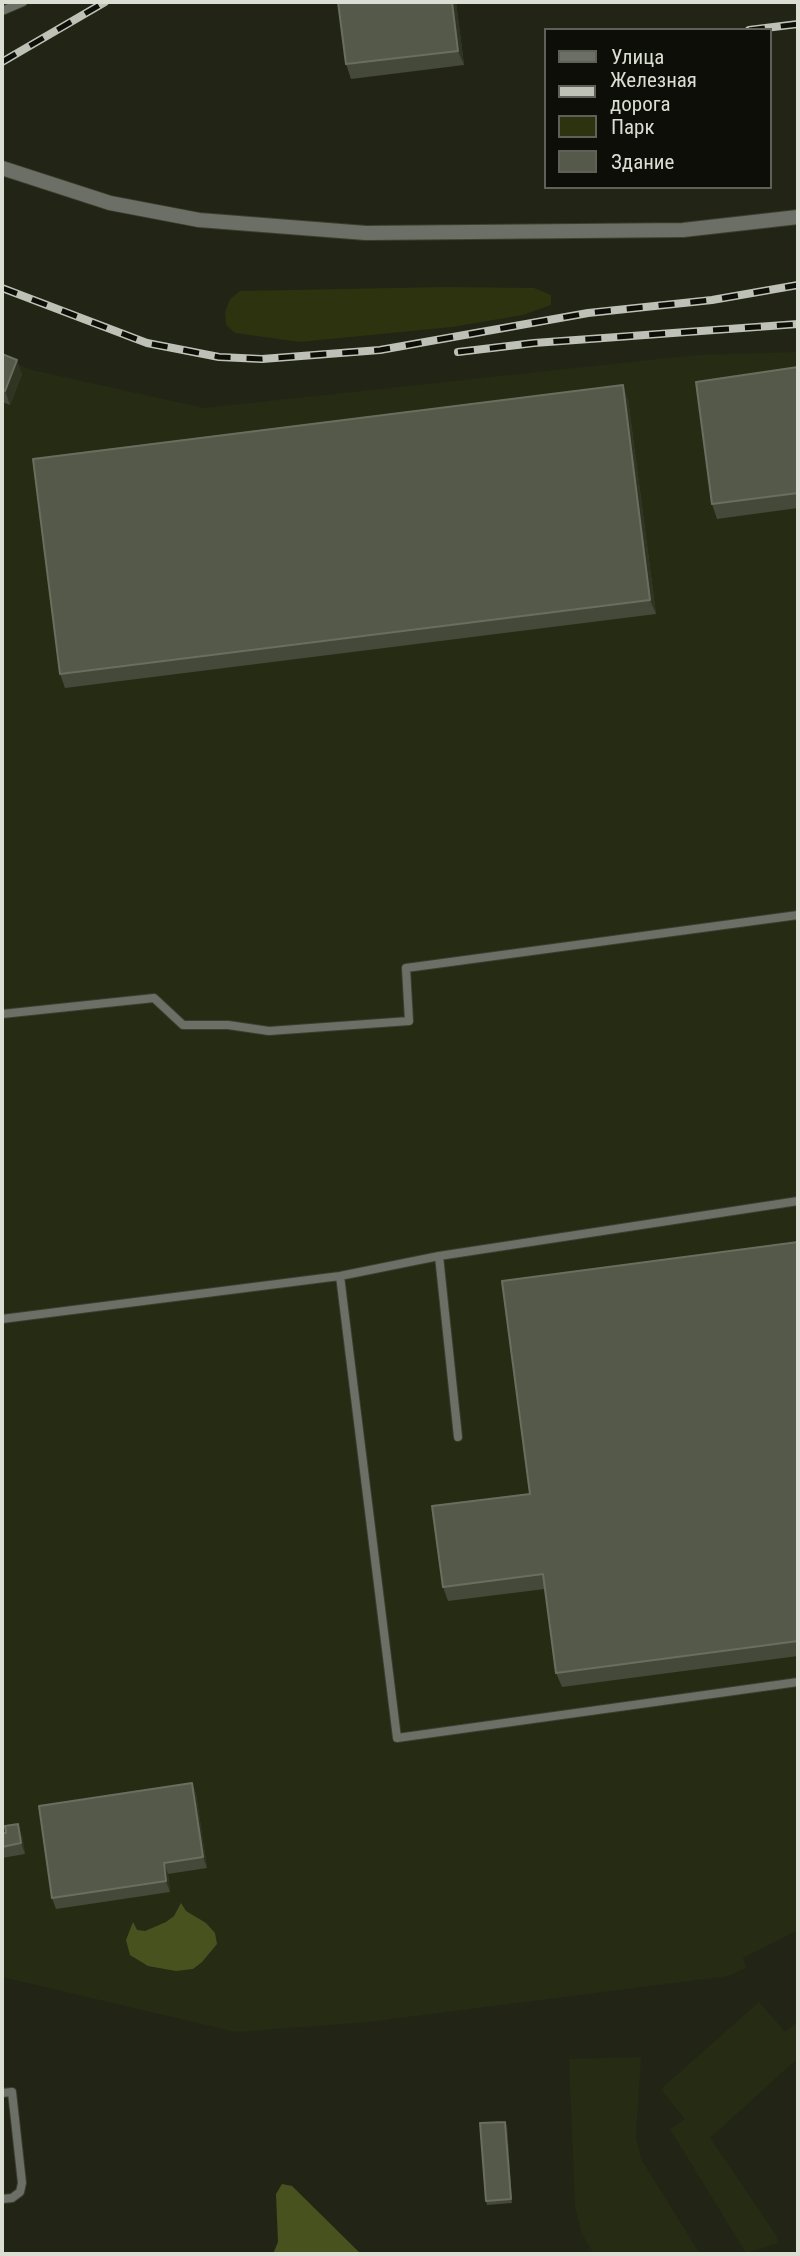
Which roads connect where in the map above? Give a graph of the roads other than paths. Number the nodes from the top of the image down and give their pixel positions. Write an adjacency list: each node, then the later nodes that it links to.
1 (23, 2): 2 (lane)
2 (2, 11)
3 (2, 168): 4 (street)
4 (798, 217)
5 (798, 915): 6 (lane)
6 (2, 1014)
7 (798, 1201): 8 (lane)
8 (439, 1256): 9 (lane); 11 (lane)
9 (340, 1276): 10 (lane); 12 (lane)
10 (2, 1318)
11 (458, 1437)
12 (798, 1682)
13 (2, 2093): 14 (lane)
14 (2, 2199)

